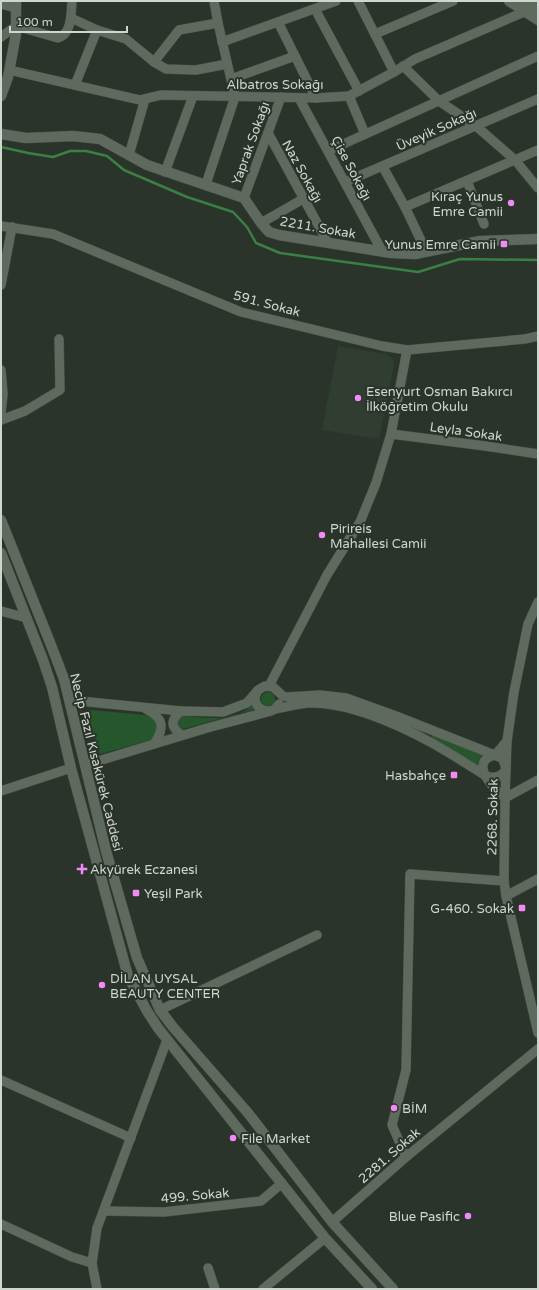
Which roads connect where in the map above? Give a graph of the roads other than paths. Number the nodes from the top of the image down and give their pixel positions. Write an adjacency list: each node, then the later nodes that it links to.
1 (72, 1): 13 (street)
2 (214, 1): 16 (street)
3 (336, 1): 11 (street)
4 (358, 1): 19 (street)
5 (453, 1): 19 (street)
6 (509, 1): 12 (main road)
7 (525, 1): 10 (main road)
8 (1, 4): 9 (street)
9 (16, 4): 17 (main road)
10 (538, 8)
11 (315, 9): 15 (street); 31 (street)
12 (524, 12): 14 (main road); 26 (street, Albatros Sokağı)
13 (71, 18): 17 (street); 18 (street)
14 (538, 20)
15 (278, 22): 21 (street); 22 (street)
16 (218, 23): 21 (street); 24 (street)
17 (16, 26): 20 (street); 27 (main road)
18 (97, 30): 24 (street); 30 (street)
19 (375, 34): 28 (street)
20 (1, 38)
21 (222, 42): 25 (street)
22 (295, 56): 29 (street); 38 (street)
23 (538, 56): 41 (street)
24 (154, 62): 25 (street)
25 (227, 64): 29 (street)
26 (403, 66): 28 (street, Albatros Sokağı); 41 (street)
27 (9, 70): 30 (street, Albatros Sokağı); 32 (main road)
28 (394, 72): 31 (street, Albatros Sokağı)
29 (231, 79): 35 (street)
30 (75, 85): 39 (street, Albatros Sokağı)
31 (358, 91): 34 (street, Albatros Sokağı)
32 (1, 96)
33 (193, 96): 35 (street, Albatros Sokağı); 39 (street, Albatros Sokağı); 51 (street)
34 (349, 96): 38 (street, Albatros Sokağı); 45 (street)
35 (235, 97): 36 (street, Albatros Sokağı); 54 (street)
36 (280, 98): 37 (street, Albatros Sokağı); 43 (street, Yaprak Sokağı)
37 (299, 98): 38 (street, Albatros Sokağı); 47 (street, Çise Sokağı)
38 (316, 98)
39 (146, 99): 48 (street)
40 (538, 100): 42 (street, Üveyik Sokağı)
41 (439, 101): 42 (street); 45 (street)
42 (476, 126): 49 (street); 50 (street, Üveyik Sokağı)
43 (268, 133): 56 (street, Yaprak Sokağı); 57 (street, Naz Sokağı)
44 (1, 134): 48 (main road)
45 (365, 134): 47 (street)
46 (538, 150): 49 (street)
47 (328, 151): 53 (street, Çise Sokağı)
48 (129, 155): 51 (main road)
49 (515, 160): 52 (street); 55 (street)
50 (383, 167): 53 (street, Üveyik Sokağı); 58 (street)
51 (165, 172): 54 (main road)
52 (467, 181): 58 (street); 60 (street)
53 (345, 182): 65 (street, Çise Sokağı)
54 (206, 184): 56 (main road)
55 (538, 188)
56 (244, 198): 59 (main road, 2211. Sokak)
57 (304, 199): 59 (street); 64 (street, Naz Sokağı)
58 (405, 207): 66 (street)
59 (261, 223): 64 (main road, 2211. Sokak)
60 (484, 224)
61 (1, 226): 62 (street, 591. Sokak)
62 (12, 227): 67 (street); 70 (street, 591. Sokak)
63 (538, 238): 66 (main road, 2211. Sokak)
64 (328, 243): 65 (main road, 2211. Sokak)
65 (382, 251): 66 (main road, 2211. Sokak)
66 (426, 251)
67 (1, 285)
68 (538, 336): 70 (street, 591. Sokak)
69 (59, 339): 73 (street)
70 (407, 350): 74 (street)
71 (1, 370): 72 (street)
72 (1, 413)
73 (1, 420)
74 (391, 434): 75 (street, Leyla Sokak); 81 (street)
75 (538, 454)
76 (1, 520): 84 (main road, Necip Fazıl Kısakürek Caddesi)
77 (1, 553): 80 (main road, Necip Fazıl Kısakürek Caddesi)
78 (538, 602): 89 (street, 2268. Sokak)
79 (1, 611): 80 (street)
80 (27, 618): 93 (main road, Necip Fazıl Kısakürek Caddesi)
81 (269, 686): 82 (street); 83 (street)
82 (258, 690): 86 (street); 87 (street)
83 (279, 693): 86 (street); 91 (street)
84 (69, 700): 85 (street); 92 (main road, Necip Fazıl Kısakürek Caddesi)
85 (142, 707): 87 (street); 90 (street)
86 (273, 710): 88 (street); 95 (street)
87 (181, 711): 88 (street)
88 (182, 735): 90 (street)
89 (507, 741): 91 (street); 94 (street, 2268. Sokak)
90 (154, 744): 92 (street)
91 (494, 755): 94 (street); 95 (street)
92 (85, 765): 93 (main road); 103 (main road, Necip Fazıl Kısakürek Caddesi)
93 (71, 768): 97 (street); 106 (main road, Necip Fazıl Kısakürek Caddesi)
94 (506, 769): 95 (street); 98 (street, 2268. Sokak)
95 (486, 776): 98 (street)
96 (538, 780): 98 (street)
97 (1, 791)
98 (505, 798): 100 (street, 2268. Sokak)
99 (538, 879): 101 (street)
100 (504, 881): 101 (street, 2268. Sokak); 110 (street)
101 (506, 896): 105 (street, 2268. Sokak)
102 (317, 935): 103 (street)
103 (160, 1010): 104 (main road, Necip Fazıl Kısakürek Caddesi)
104 (173, 1027): 106 (main road); 113 (main road, Necip Fazıl Kısakürek Caddesi)
105 (538, 1033)
106 (167, 1040): 109 (street); 111 (main road, Necip Fazıl Kısakürek Caddesi)
107 (538, 1049): 110 (street, 2281. Sokak)
108 (1, 1080): 109 (street)
109 (131, 1138): 112 (street)
110 (406, 1157): 113 (street, 2281. Sokak)
111 (282, 1184): 112 (street, 499. Sokak); 115 (main road, Necip Fazıl Kısakürek Caddesi)
112 (105, 1211): 116 (street)
113 (332, 1222): 115 (main road); 122 (main road, Necip Fazıl Kısakürek Caddesi)
114 (1, 1224): 116 (street)
115 (325, 1238): 120 (street); 121 (main road, Necip Fazıl Kısakürek Caddesi)
116 (92, 1263): 118 (street)
117 (208, 1268): 119 (street)
118 (97, 1289)
119 (215, 1289)
120 (263, 1289)
121 (372, 1289)
122 (393, 1289)

